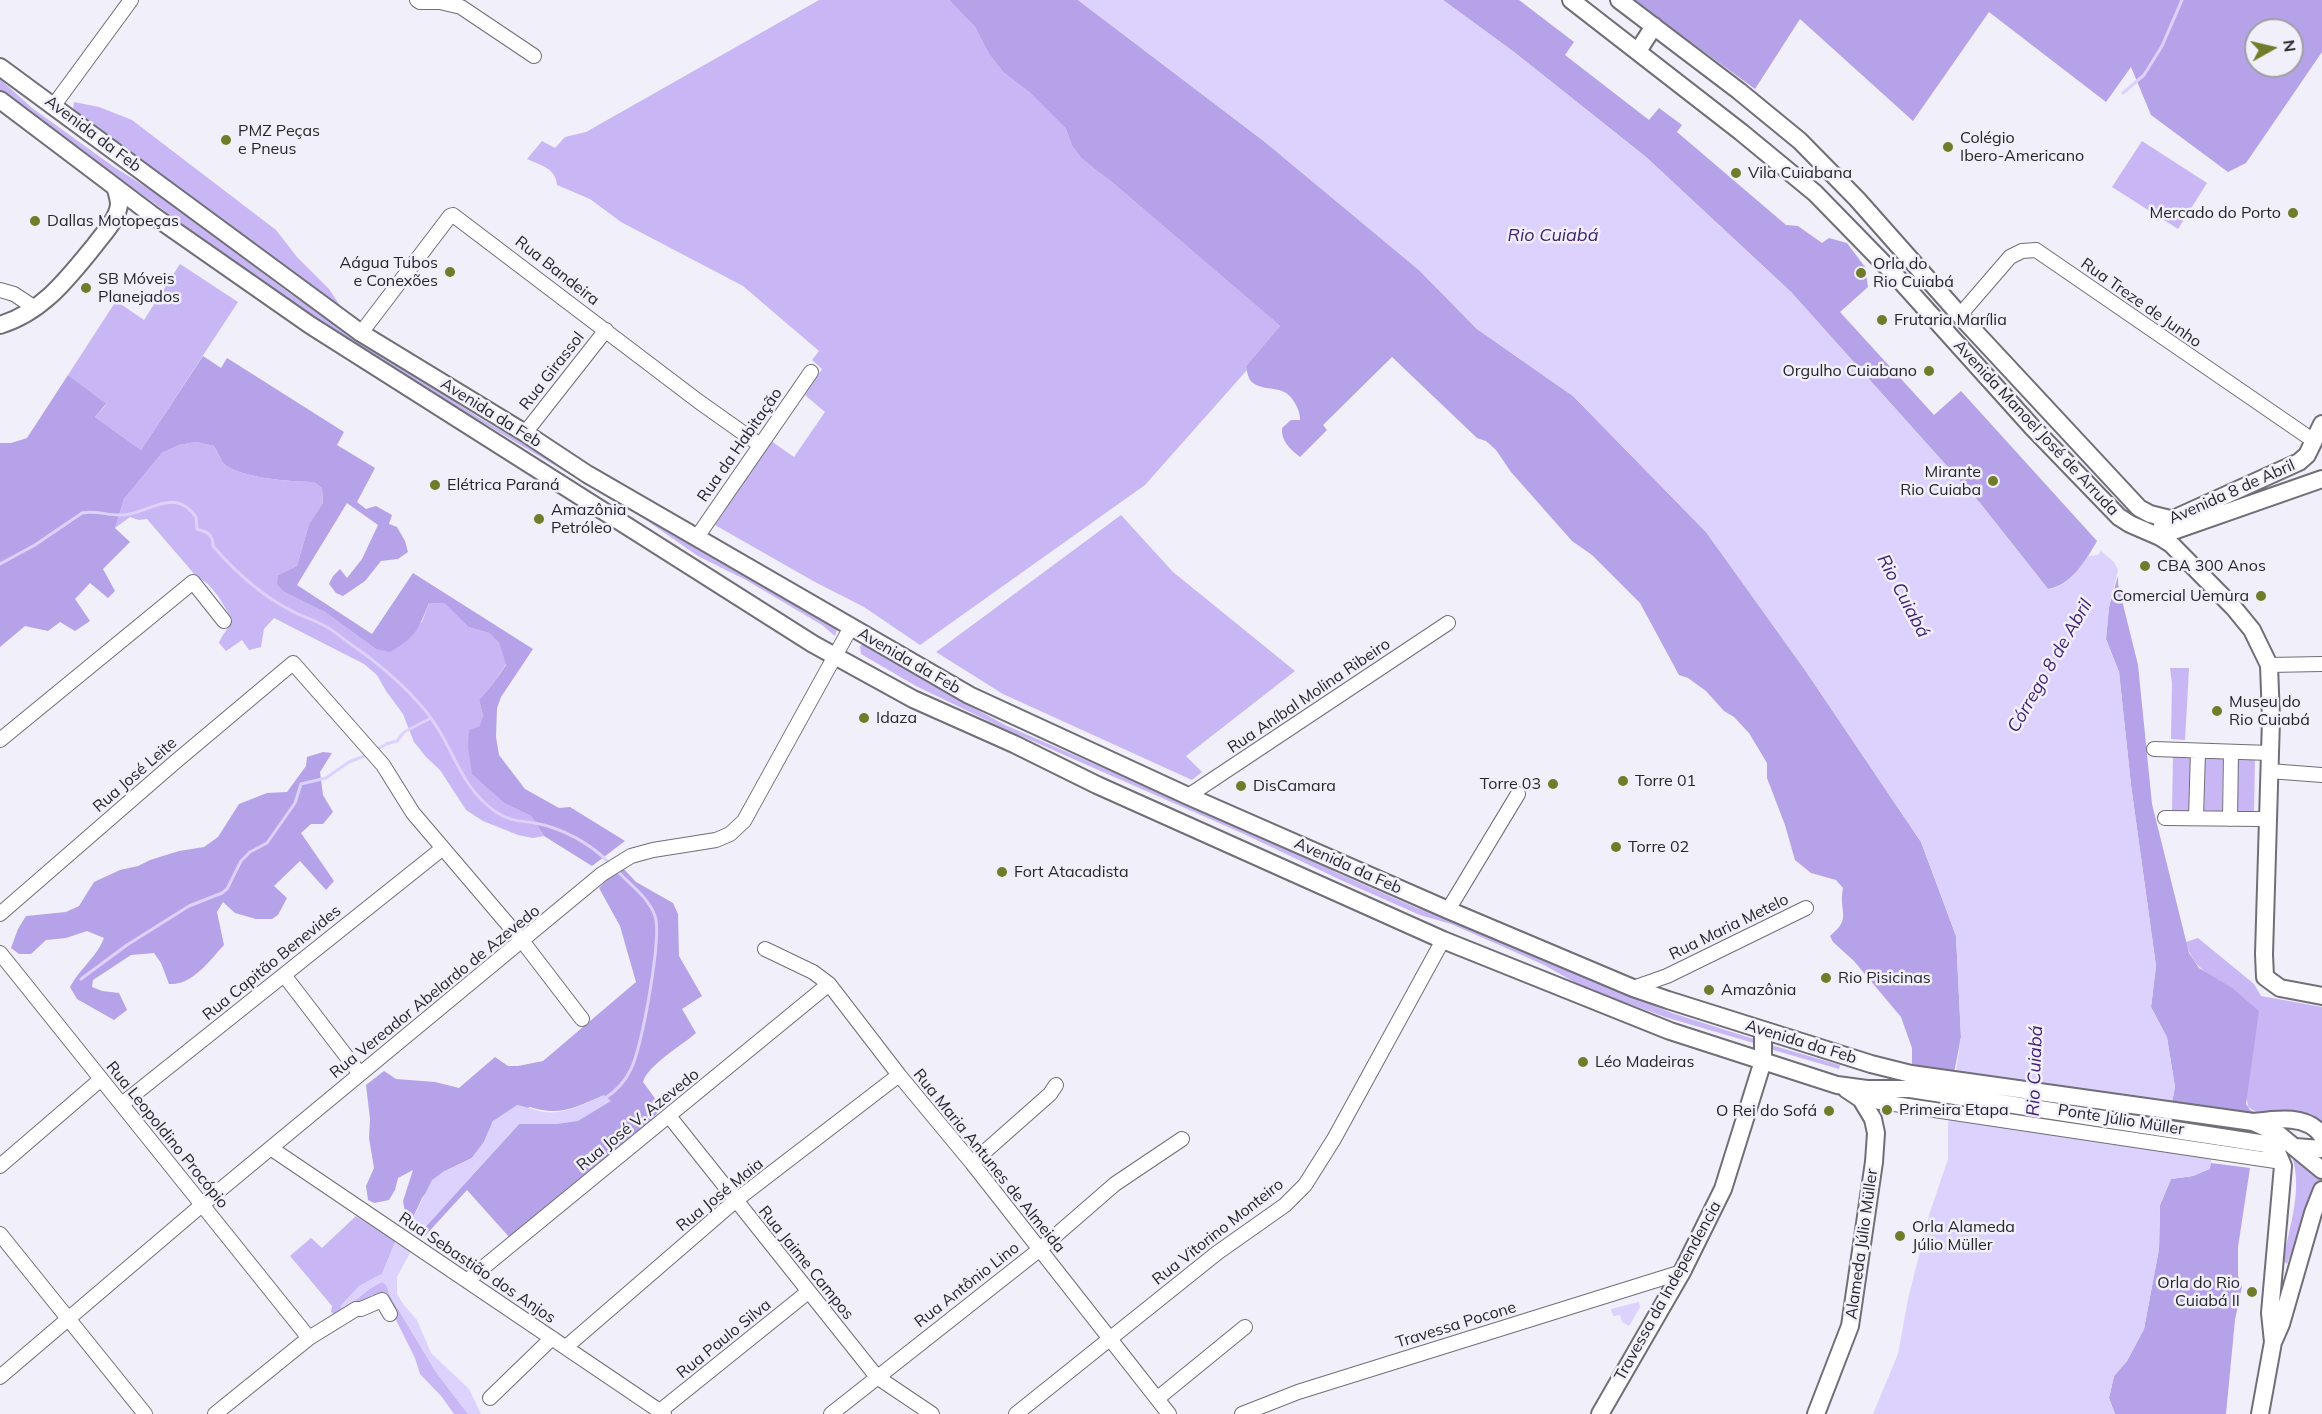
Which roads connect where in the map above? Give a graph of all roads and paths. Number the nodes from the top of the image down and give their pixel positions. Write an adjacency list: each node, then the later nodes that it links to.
1 (131, 0): 12 (street)
2 (417, 0): 7 (street)
3 (1571, 0): 6 (main road, Avenida Manoel José de Arruda)
4 (1619, 0): 5 (main road, Avenida Manoel José de Arruda)
5 (1654, 26): 6 (main road); 18 (main road, Avenida Manoel José de Arruda)
6 (1638, 51): 30 (main road, Avenida Manoel José de Arruda)
7 (534, 56)
8 (0, 59): 10 (main road)
9 (0, 67): 10 (main road, Avenida da Feb)
10 (16, 77): 12 (main road, Avenida da Feb)
11 (0, 100): 13 (main road, Avenida da Feb)
12 (54, 105): 21 (main road, Avenida da Feb)
13 (115, 187): 14 (main road, Avenida da Feb); 15 (main road)
14 (151, 214): 15 (main road); 36 (main road, Avenida da Feb)
15 (110, 224): 17 (main road)
16 (0, 290): 17 (street)
17 (35, 308): 19 (main road)
18 (1960, 315): 25 (street, Rua Treze de Junho); 28 (main road, Avenida Manoel José de Arruda)
19 (0, 325)
20 (606, 330): 21 (street, Rua Bandeira); 24 (street, Rua Girassol); 26 (street, Rua Bandeira)
21 (361, 333): 24 (main road, Avenida da Feb)
22 (811, 372): 26 (street, Rua da Habitação)
23 (2322, 424): 25 (main road, Avenida 8 de Abril)
24 (525, 433): 32 (main road, Avenida da Feb)
25 (2314, 441): 29 (main road, Avenida 8 de Abril)
26 (759, 445): 32 (street, Rua da Habitação)
27 (2322, 479): 31 (main road, Avenida 8 de Abril)
28 (2132, 501): 29 (main road, Avenida Manoel José de Arruda); 30 (main road)
29 (2170, 519): 31 (main road, Avenida 8 de Abril)
30 (2127, 523): 31 (main road, Avenida Manoel José de Arruda)
31 (2159, 536): 38 (main road, Avenida Manoel José de Arruda)
32 (697, 537): 35 (main road, Avenida da Feb)
33 (224, 621): 39 (street)
34 (1448, 623): 47 (street, Rua Aníbal Molina Ribeiro)
35 (851, 627): 36 (street, Rua Vereador Abelardo de Azevedo); 47 (main road, Avenida da Feb)
36 (834, 656): 56 (main road, Avenida da Feb); 57 (street, Rua Vereador Abelardo de Azevedo)
37 (2322, 664): 38 (street)
38 (2269, 665): 43 (main road, Avenida Manoel José de Arruda)
39 (0, 740)
40 (2154, 749): 41 (street)
41 (2198, 751): 42 (street); 49 (street)
42 (2231, 752): 43 (street); 50 (street)
43 (2270, 753): 44 (main road, Avenida Manoel José de Arruda)
44 (2269, 771): 45 (street); 64 (main road, Avenida Manoel José de Arruda)
45 (2322, 775)
46 (1518, 794): 54 (street)
47 (1188, 796): 54 (main road, Avenida da Feb)
48 (2164, 818): 49 (street)
49 (2196, 818): 50 (street)
50 (2230, 819): 51 (street)
51 (2260, 819)
52 (443, 848): 55 (street, Rua José Leite); 57 (street); 60 (street, Rua Capitão Benevides)
53 (1806, 908): 61 (street, Rua Maria Metelo)
54 (1448, 910): 63 (main road, Avenida da Feb)
55 (0, 914)
56 (1443, 940): 68 (main road, Avenida da Feb); 99 (street, Rua Vitorino Monteiro)
57 (523, 942): 66 (street); 69 (street, Rua Vereador Abelardo de Azevedo)
58 (765, 949): 62 (street, Rua Maria Antunes de Almeida)
59 (0, 953): 71 (street, Rua Leopoldino Procópio)
60 (284, 975): 69 (street); 76 (street, Rua Capitão Benevides)
61 (1667, 976): 63 (street, Rua Maria Metelo); 65 (street, Rua Maria Metelo)
62 (829, 984): 70 (street, Rua Maria Antunes de Almeida); 77 (street, Rua José V. Azevedo)
63 (1633, 988): 65 (main road, Avenida da Feb)
64 (2322, 996)
65 (1668, 1000): 67 (main road, Avenida da Feb)
66 (582, 1018)
67 (1763, 1031): 68 (main road, Travessa da Independencia); 74 (main road, Avenida da Feb)
68 (1763, 1061): 73 (main road, Avenida da Feb); 93 (main road, Travessa da Independencia)
69 (360, 1074): 82 (street, Rua Vereador Abelardo de Azevedo)
70 (899, 1075): 84 (street, Rua Maria Antunes de Almeida); 88 (street, Rua José Maia)
71 (100, 1080): 76 (street, Rua Leopoldino Procópio); 85 (street)
72 (1056, 1085): 84 (street)
73 (1837, 1085): 74 (main road, Avenida da Feb); 75 (main road)
74 (1909, 1092): 75 (street); 78 (main road, Ponte Júlio Müller); 102 (main road, Ponte Júlio Müller)
75 (1861, 1099): 117 (main road, Alameda Júlio Müller)
76 (122, 1104): 89 (street, Rua Leopoldino Procópio)
77 (669, 1116): 88 (street, Rua Jaime Campos); 94 (street, Rua José V. Azevedo)
78 (2253, 1122): 79 (main road); 81 (main road)
79 (2322, 1136)
80 (1182, 1139): 92 (street, Rua Antônio Lino)
81 (2295, 1147): 83 (main road); 86 (main road)
82 (272, 1149): 89 (street, Rua Vereador Abelardo de Azevedo); 94 (street, Rua Sebastião dos Anjos)
83 (2322, 1149)
84 (972, 1163): 92 (street, Rua Maria Antunes de Almeida)
85 (0, 1166)
86 (2322, 1170)
87 (2322, 1190): 90 (main road)
88 (735, 1201): 95 (street, Rua Jaime Campos); 103 (street, Rua José Maia)
89 (203, 1204): 97 (street, Rua Vereador Abelardo de Azevedo); 100 (street, Rua Leopoldino Procópio)
90 (2318, 1209): 102 (main road)
91 (0, 1234): 97 (street)
92 (1039, 1250): 99 (street, Rua Maria Antunes de Almeida); 105 (street, Rua Antônio Lino)
93 (1682, 1272): 115 (street, Travessa Pocone); 116 (main road, Travessa da Independencia)
94 (468, 1280): 101 (street, Rua Sebastião dos Anjos)
95 (808, 1292): 105 (street, Rua Jaime Campos); 108 (street, Rua Paulo Silva)
96 (390, 1314): 100 (street)
97 (69, 1319): 104 (street, Rua Vereador Abelardo de Azevedo); 109 (street)
98 (1245, 1327): 107 (street)
99 (1111, 1337): 107 (street, Rua Maria Antunes de Almeida); 113 (street, Rua Vitorino Monteiro)
100 (309, 1338): 110 (street)
101 (552, 1338): 103 (street, Rua Sebastião dos Anjos); 106 (street)
102 (2273, 1342): 118 (main road)
103 (566, 1347): 108 (street, Rua Sebastião dos Anjos)
104 (0, 1377)
105 (877, 1377): 111 (street, Rua Antônio Lino); 112 (street, Rua Jaime Campos)
106 (490, 1398)
107 (1158, 1398): 114 (street, Rua Maria Antunes de Almeida)
108 (662, 1413)
109 (145, 1414)
110 (215, 1414)
111 (831, 1414)
112 (932, 1414)
113 (1016, 1414)
114 (1169, 1414)
115 (1242, 1414)
116 (1600, 1414)
117 (1816, 1414)
118 (2260, 1414)

